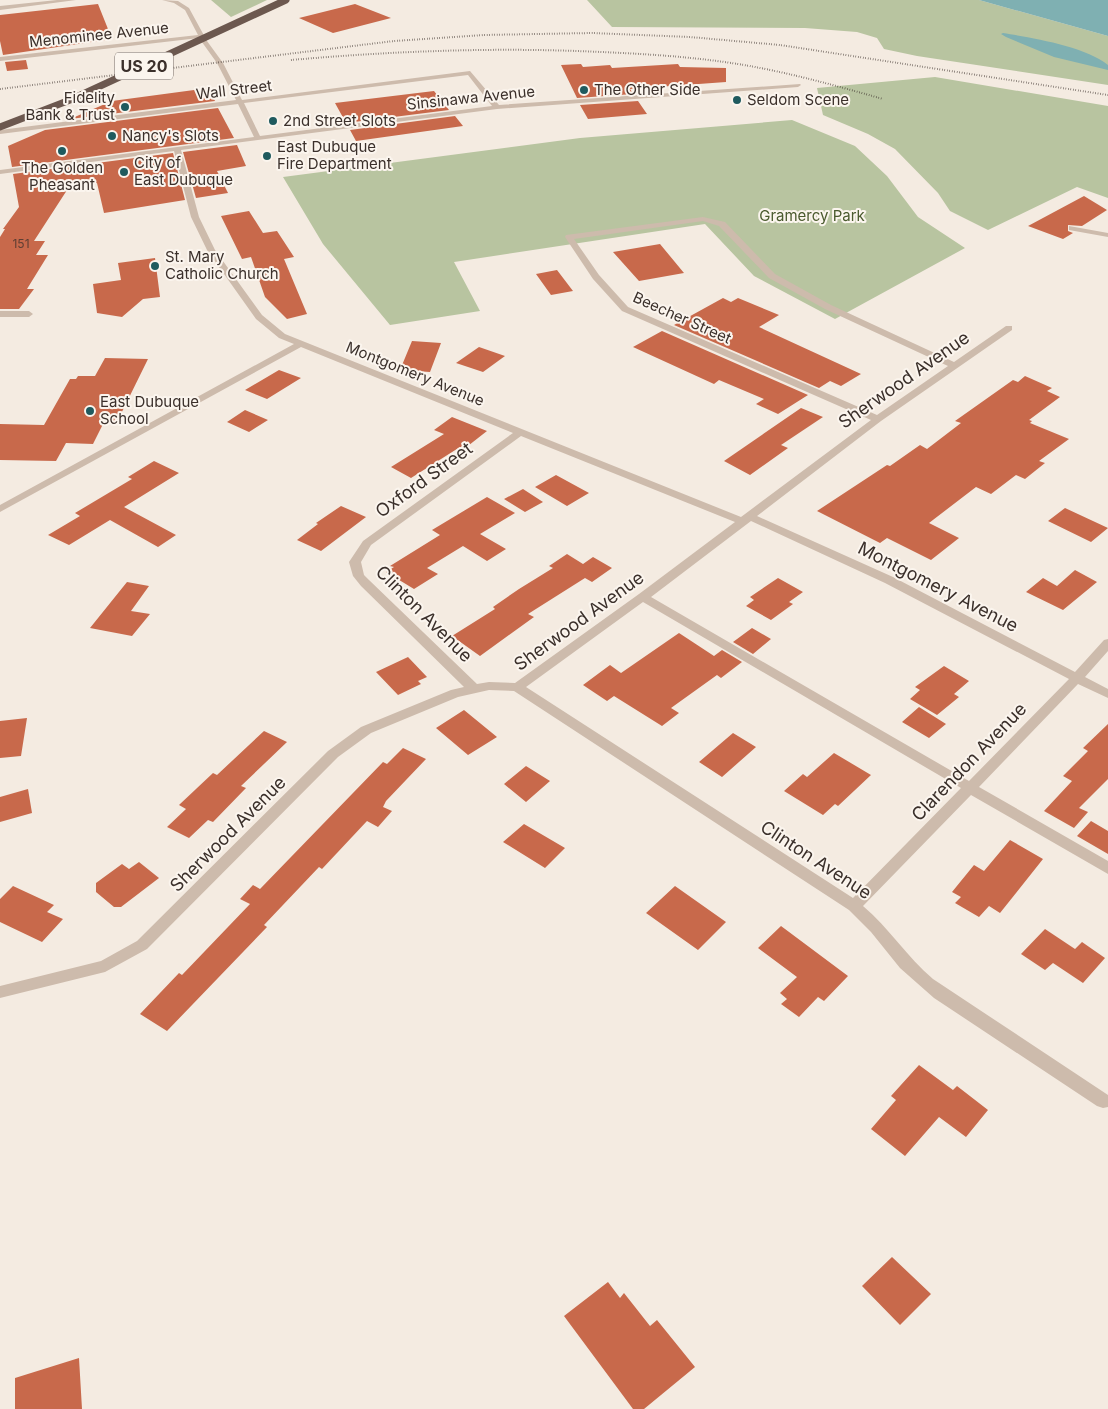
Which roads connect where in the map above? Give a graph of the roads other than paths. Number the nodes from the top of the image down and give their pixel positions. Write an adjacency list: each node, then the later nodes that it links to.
1 (73, 0): 4 (street)
2 (165, 0): 5 (street)
3 (286, 0): 10 (highway, US 20, bridge)
4 (0, 8)
5 (202, 36): 6 (street, Menominee Avenue); 8 (street)
6 (0, 59)
7 (798, 85): 9 (street, Sinsinawa Avenue)
8 (239, 102): 9 (street, Wall Street); 11 (street, Wall Street); 12 (street)
9 (497, 107): 12 (street, Sinsinawa Avenue)
10 (0, 127)
11 (0, 132)
12 (258, 138): 13 (street, Sinsinawa Avenue)
13 (177, 148): 14 (street, Sinsinawa Avenue); 20 (street, Montgomery Avenue)
14 (0, 172)
15 (1072, 228): 16 (street)
16 (1108, 235)
17 (0, 314): 18 (street)
18 (29, 314)
19 (1009, 328): 21 (street, Sherwood Avenue)
20 (300, 344): 23 (street, Montgomery Avenue); 24 (street)
21 (954, 366): 22 (street, Sherwood Avenue); 22 (street, Beecher Street)
22 (878, 419): 25 (street, Sherwood Avenue)
23 (520, 432): 25 (street, Montgomery Avenue); 26 (street, Oxford Street)
24 (0, 509)
25 (745, 519): 27 (street, Sherwood Avenue); 29 (street, Montgomery Avenue)
26 (355, 562): 31 (street, Clinton Avenue)
27 (643, 597): 30 (street, Sherwood Avenue); 33 (street)
28 (1108, 643): 29 (street, Clarendon Avenue)
29 (1077, 678): 32 (street, Montgomery Avenue); 33 (street, Clarendon Avenue)
30 (517, 687): 31 (street, Sherwood Avenue); 35 (street, Clinton Avenue)
31 (473, 688): 36 (street, Sherwood Avenue)
32 (1108, 694)
33 (970, 788): 34 (street); 35 (street, Clarendon Avenue)
34 (1108, 868)
35 (854, 906): 37 (street, Clinton Avenue)
36 (5, 992)
37 (1103, 1101)

